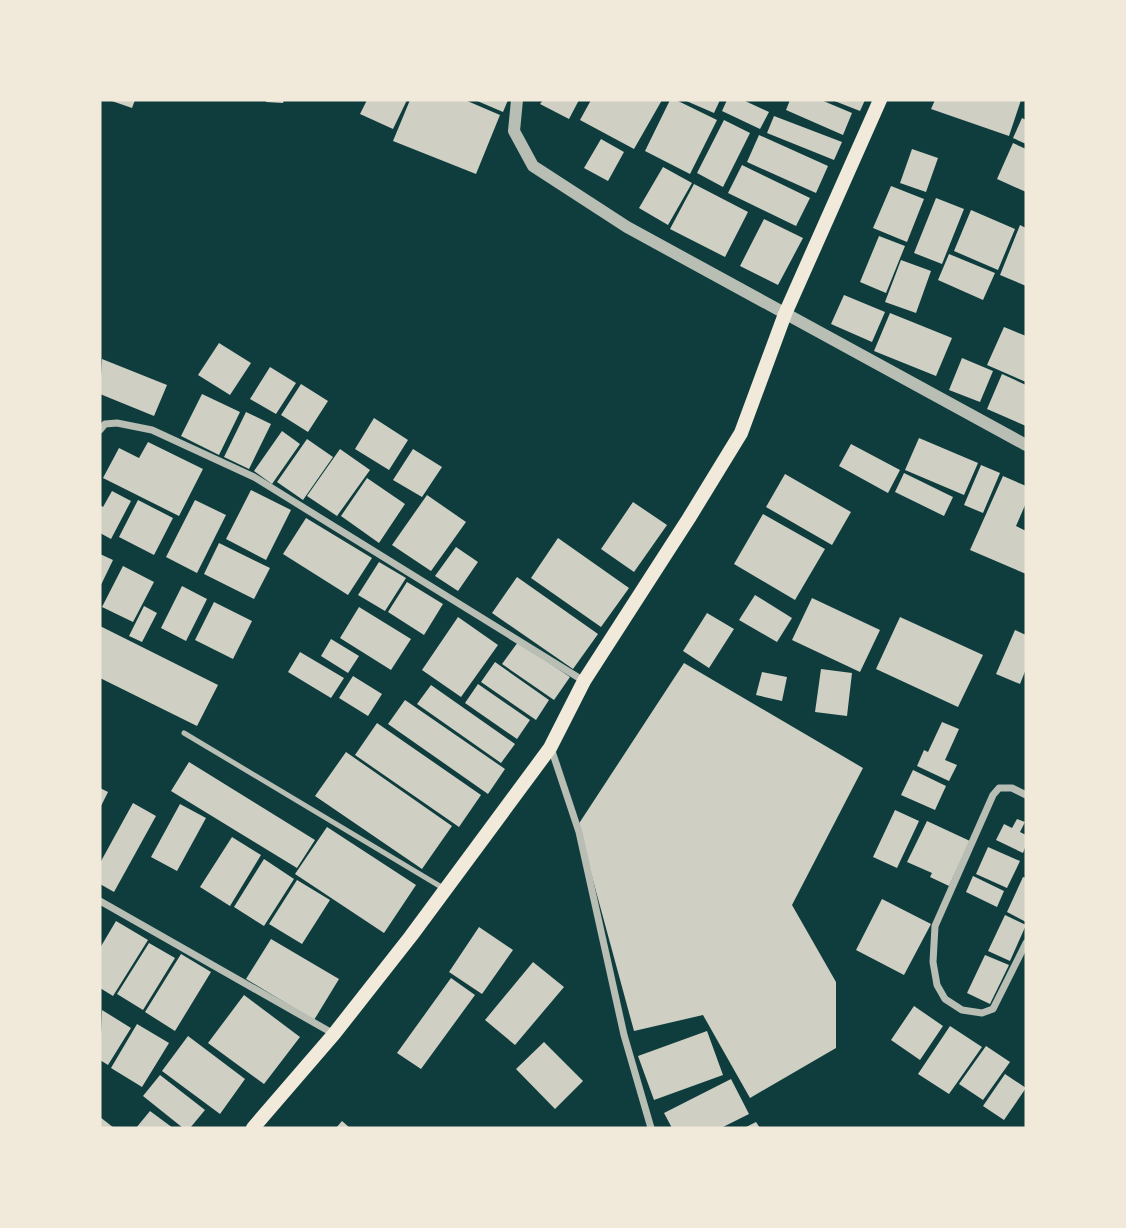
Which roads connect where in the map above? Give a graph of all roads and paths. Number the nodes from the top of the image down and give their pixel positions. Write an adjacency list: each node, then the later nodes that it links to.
1 (517, 100): 3 (street)
2 (880, 100): 3 (main road)
3 (785, 314): 5 (street); 6 (main road)
4 (100, 430): 6 (street)
5 (1026, 445)
6 (584, 681): 8 (main road)
7 (184, 733): 10 (lane)
8 (550, 748): 10 (main road); 15 (street)
9 (1026, 795): 12 (street)
10 (445, 890): 13 (main road)
11 (100, 901): 13 (street)
12 (1026, 943)
13 (334, 1034): 14 (main road)
14 (253, 1128)
15 (651, 1128)

